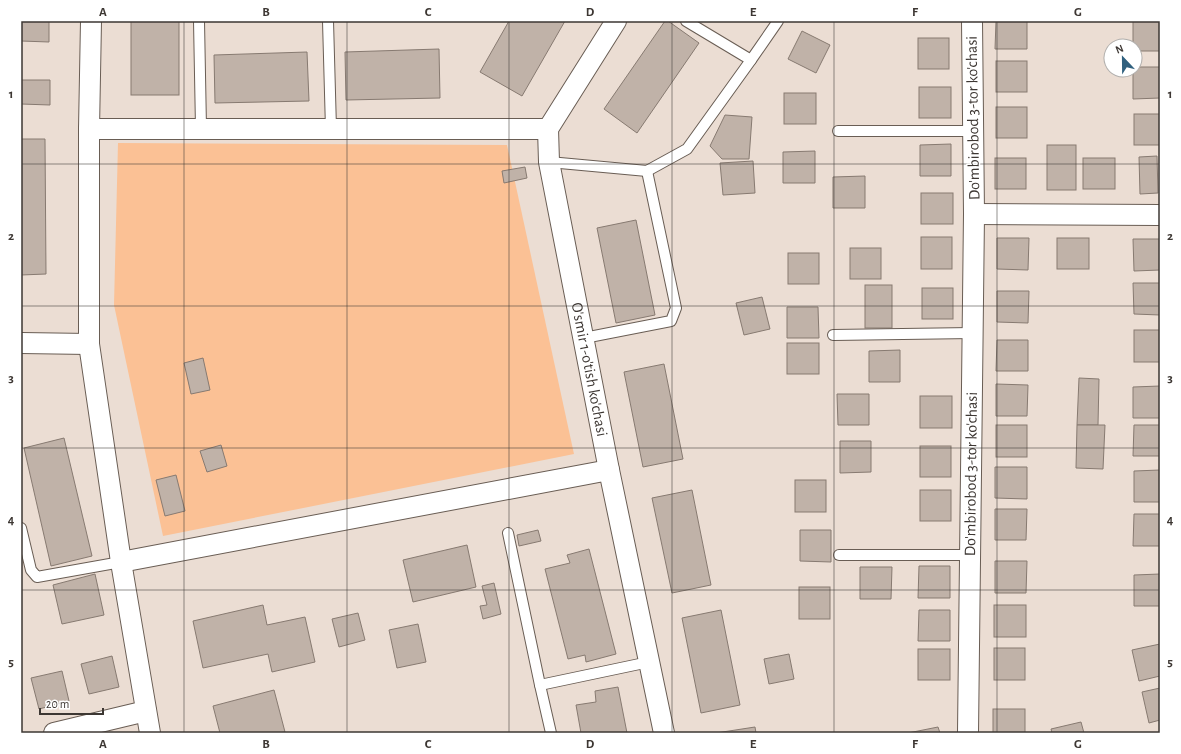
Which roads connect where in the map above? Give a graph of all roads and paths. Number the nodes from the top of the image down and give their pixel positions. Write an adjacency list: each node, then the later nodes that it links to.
1 (91, 21): 10 (street)
2 (199, 21): 9 (lane)
3 (328, 21): 11 (lane)
4 (616, 21): 12 (street)
5 (686, 21): 8 (lane)
6 (778, 21): 8 (lane)
7 (972, 21): 14 (street, Do'mbirobod 3-tor ko'chasi)
8 (751, 60): 16 (lane)
9 (200, 128): 10 (street); 11 (street)
10 (89, 129): 23 (street)
11 (331, 129): 12 (street)
12 (548, 129): 15 (street, O'smir 1-o'tish ko'chasi)
13 (838, 131): 14 (lane)
14 (973, 131): 17 (street, Do'mbirobod 3-tor ko'chasi)
15 (549, 162): 16 (lane); 21 (street, O'smir 1-o'tish ko'chasi)
16 (647, 171): 21 (lane)
17 (974, 214): 18 (street, Do'mbirobod 3-tor ko'chasi); 19 (street, Do'mbirobod 3-tor ko'chasi)
18 (1160, 215)
19 (972, 333): 20 (lane); 28 (street, Do'mbirobod 3-tor ko'chasi)
20 (833, 335)
21 (584, 338): 24 (street, O'smir 1-o'tish ko'chasi)
22 (21, 343): 23 (street)
23 (90, 344): 29 (street)
24 (609, 470): 29 (street); 30 (street, O'smir 1-o'tish ko'chasi)
25 (21, 528): 29 (lane)
26 (508, 533): 31 (lane)
27 (839, 554): 28 (lane)
28 (970, 555): 37 (street, Do'mbirobod 3-tor ko'chasi)
29 (121, 562): 32 (street)
30 (649, 662): 31 (lane); 36 (street, O'smir 1-o'tish ko'chasi)
31 (540, 685): 35 (lane)
32 (146, 711): 33 (street); 34 (street)
33 (54, 733)
34 (150, 733)
35 (551, 733)
36 (664, 733)
37 (968, 733)

